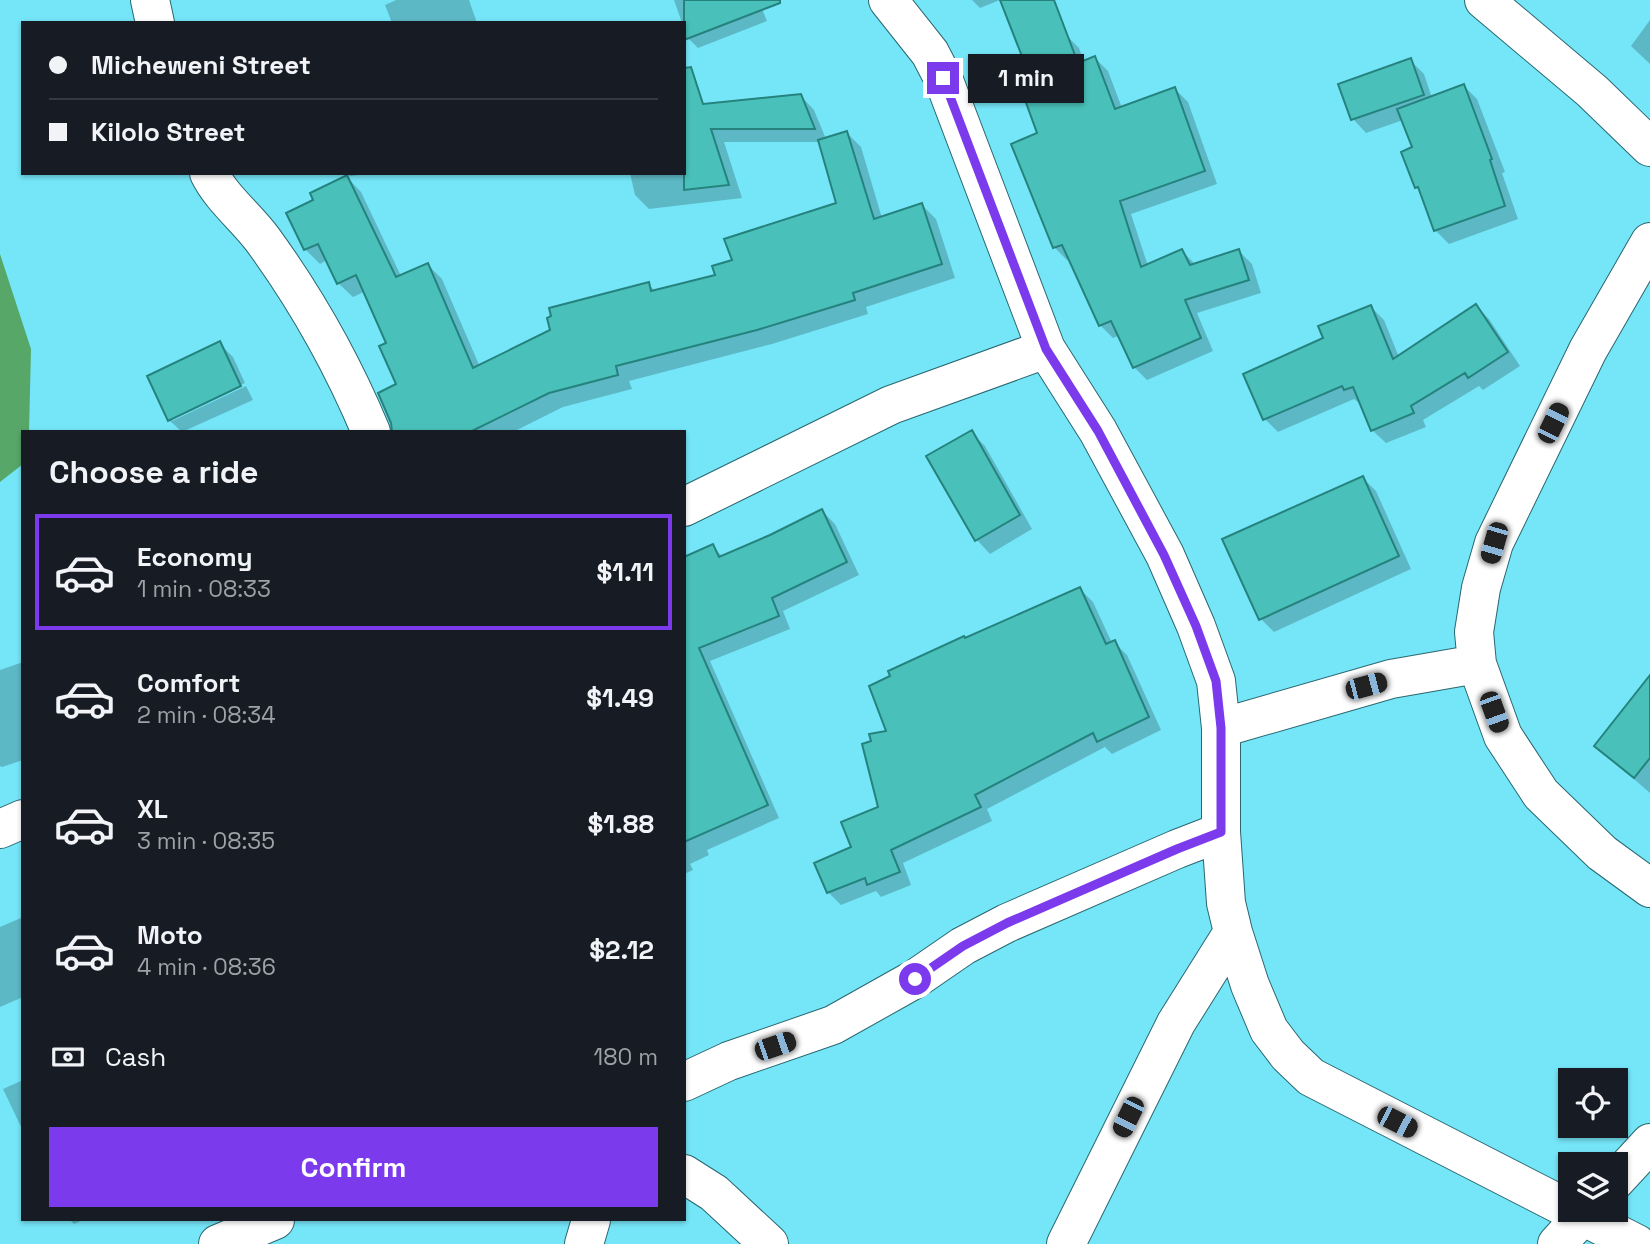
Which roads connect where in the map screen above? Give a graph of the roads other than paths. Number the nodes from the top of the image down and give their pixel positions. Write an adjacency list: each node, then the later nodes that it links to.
1 (150, 0): 4 (street)
2 (888, 0): 8 (street)
3 (1484, 0): 5 (street)
4 (155, 21)
5 (1650, 147)
6 (210, 175): 9 (street)
7 (1650, 242): 11 (street)
8 (1046, 349): 10 (street); 12 (street)
9 (370, 430)
10 (686, 506)
11 (1477, 664): 12 (street); 16 (street)
12 (1221, 728): 15 (street)
13 (21, 820): 14 (street)
14 (0, 829)
15 (1221, 832): 17 (street); 18 (street)
16 (1650, 888)
17 (1233, 932): 24 (street); 28 (street)
18 (686, 1081)
19 (1650, 1143): 20 (street)
20 (1628, 1167)
21 (686, 1175): 27 (street)
22 (273, 1221): 25 (street)
23 (591, 1221): 26 (street)
24 (1576, 1223): 29 (street)
25 (218, 1244)
26 (584, 1244)
27 (769, 1244)
28 (1066, 1244)
29 (1637, 1244)

